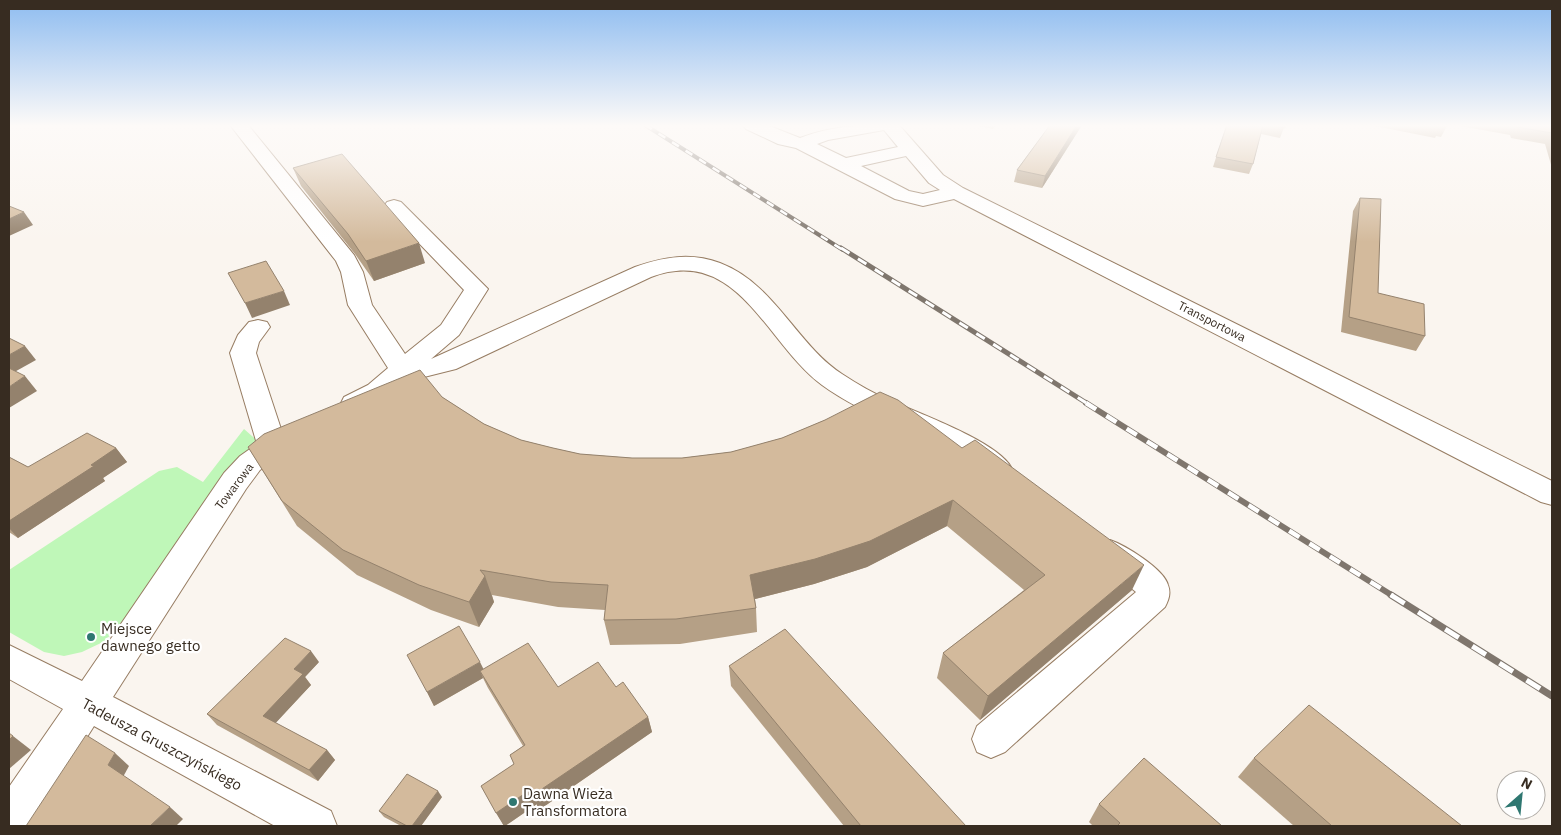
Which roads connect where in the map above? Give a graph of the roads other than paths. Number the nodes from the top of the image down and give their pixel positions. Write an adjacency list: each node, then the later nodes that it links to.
1 (270, 164): 7 (street)
2 (844, 164): 4 (street)
3 (921, 164): 4 (street, Transportowa)
4 (956, 192): 10 (street, Transportowa)
5 (394, 206): 7 (street, Towarowa)
6 (258, 327): 8 (street)
7 (402, 370): 8 (street, Towarowa); 9 (street)
8 (272, 446): 13 (street, Towarowa)
9 (1015, 481)
10 (1552, 494)
11 (1091, 539): 14 (street)
12 (9, 661): 13 (street, Tadeusza Gruszczyńskiego)
13 (87, 705): 15 (street, Towarowa); 16 (street, Tadeusza Gruszczyńskiego)
14 (991, 739)
15 (9, 823)
16 (316, 826)

